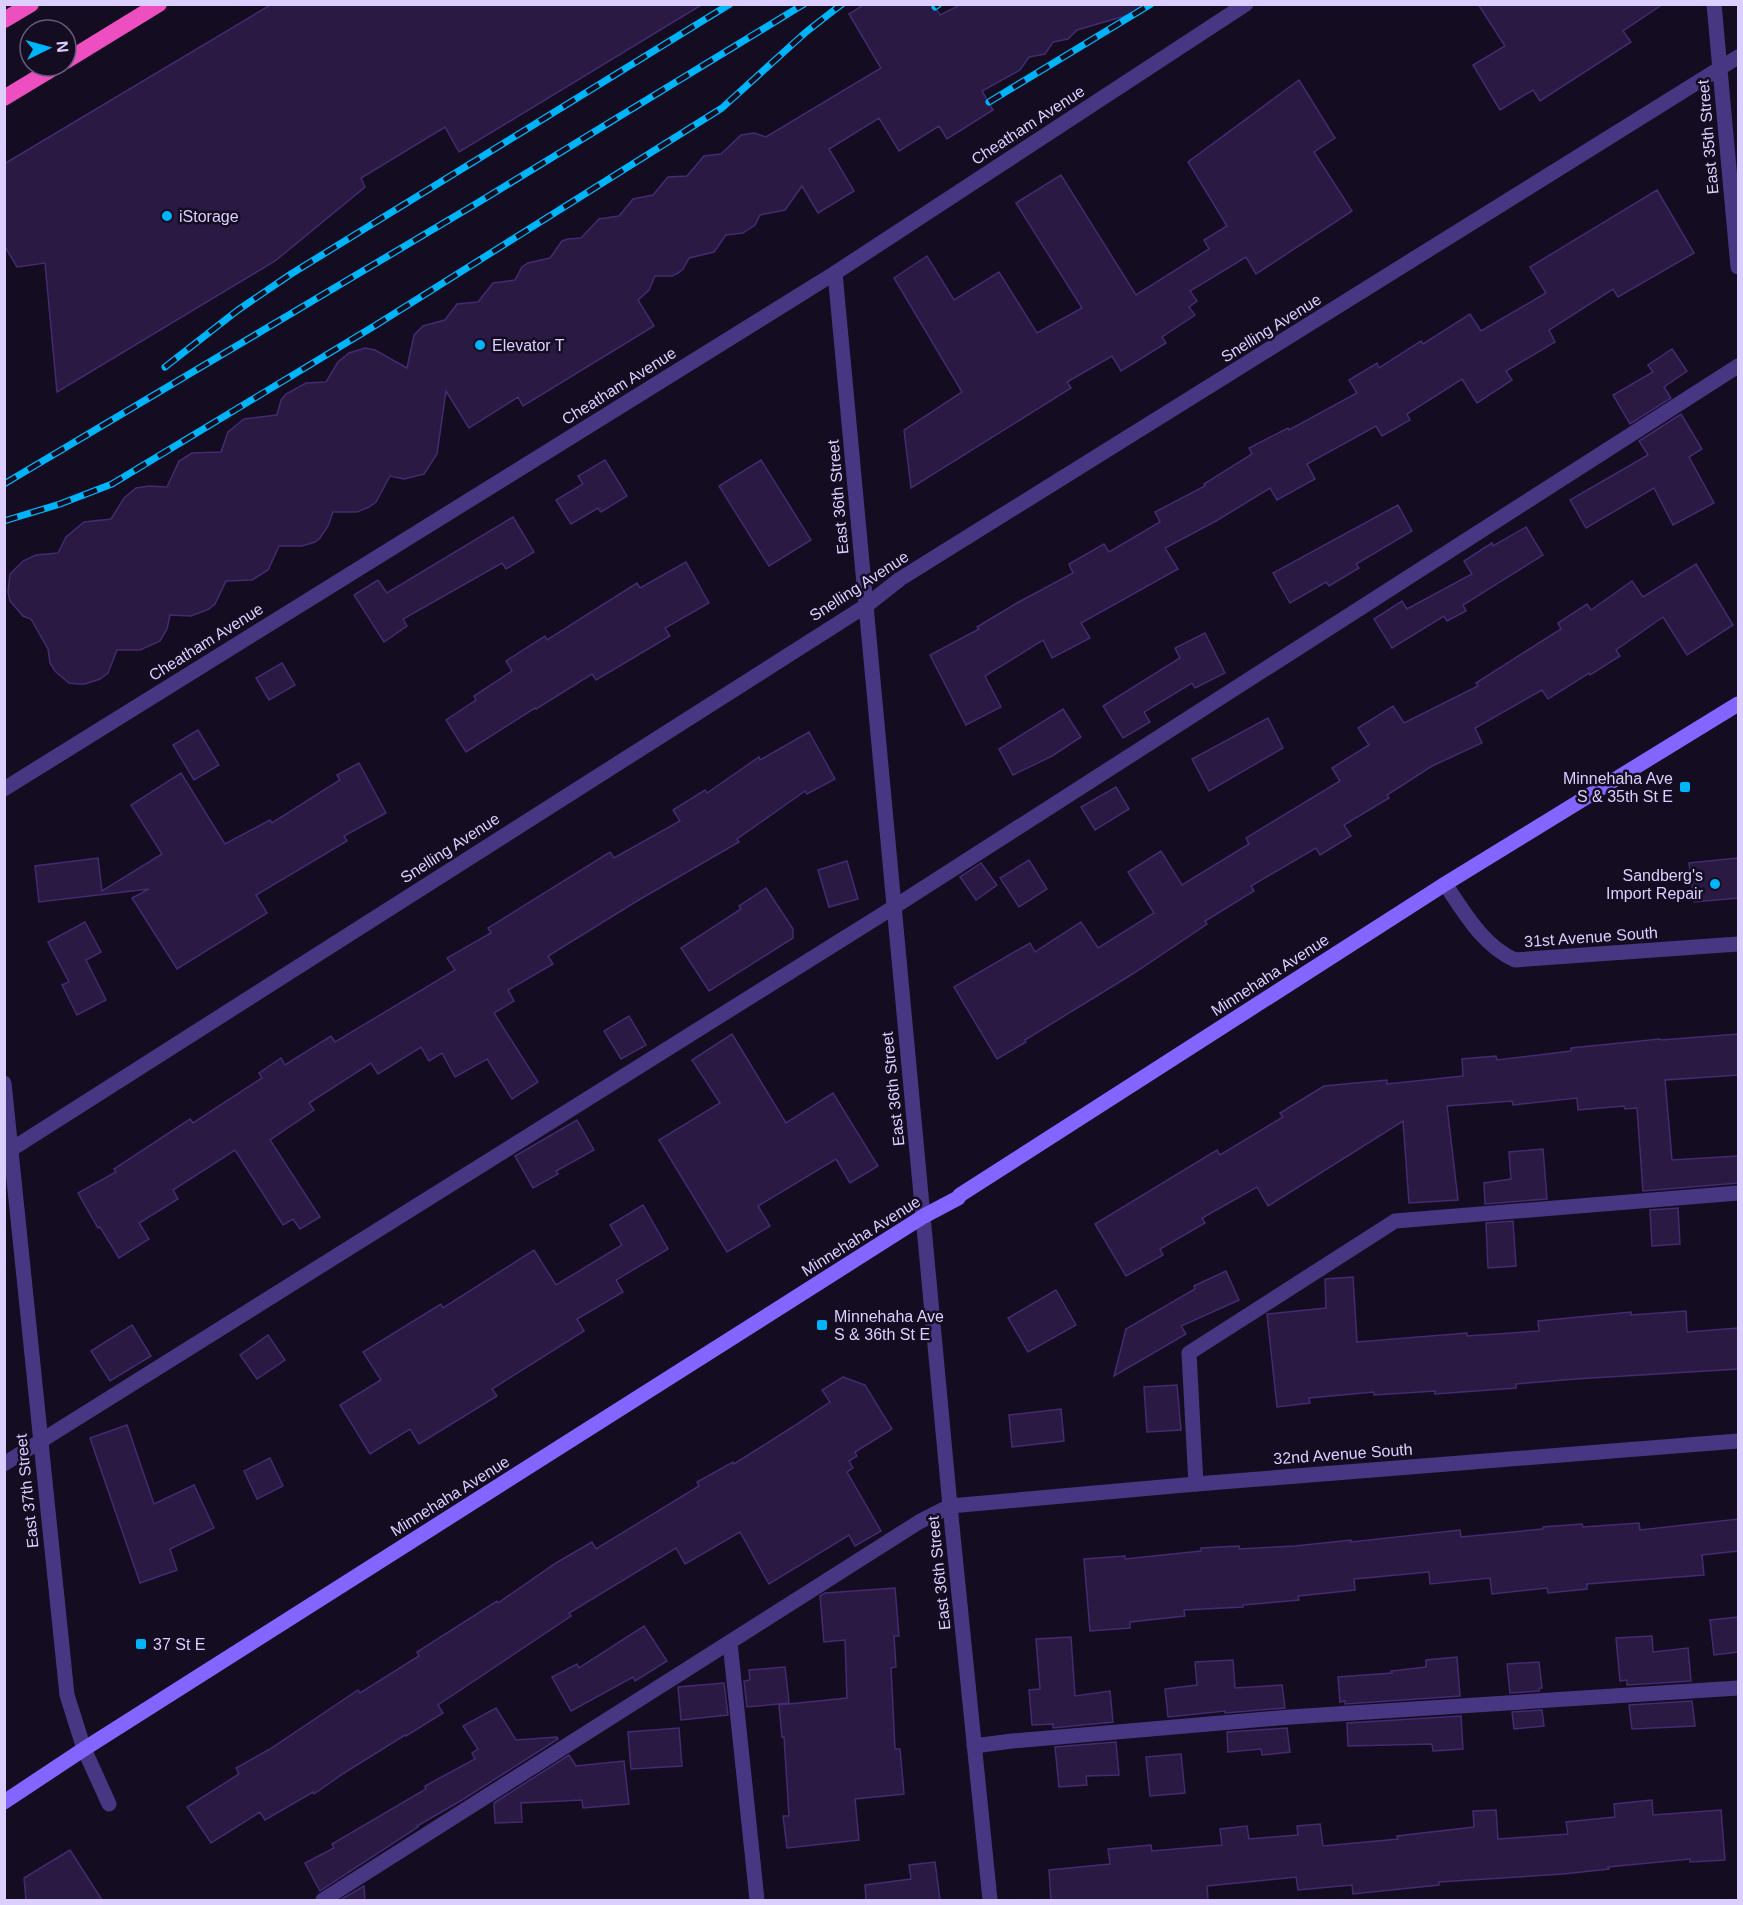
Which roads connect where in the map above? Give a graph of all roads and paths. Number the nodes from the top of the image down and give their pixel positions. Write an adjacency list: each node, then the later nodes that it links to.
1 (31, 4): 5 (highway)
2 (159, 4): 6 (highway)
3 (1246, 4): 12 (street, Cheatham Avenue)
4 (1714, 4): 8 (street, East 35th Street)
5 (4, 21)
6 (78, 54)
7 (1738, 57): 8 (street, Snelling Avenue)
8 (1720, 69): 11 (street, East 35th Street); 14 (street, Snelling Avenue)
9 (37, 78): 10 (highway)
10 (4, 98)
11 (1738, 267)
12 (835, 273): 14 (street, East 36th Street); 16 (street, Cheatham Avenue)
13 (1738, 366): 18 (street)
14 (867, 605): 18 (street, East 36th Street); 21 (street, Snelling Avenue)
15 (1738, 704): 17 (main road, Minnehaha Avenue)
16 (4, 789)
17 (1445, 884): 19 (street, 31st Avenue South); 23 (main road, Minnehaha Avenue)
18 (894, 907): 23 (street, East 36th Street); 25 (street)
19 (1738, 944)
20 (4, 1083): 21 (street, East 37th Street)
21 (8, 1152): 25 (street, East 37th Street)
22 (1738, 1193): 27 (street)
23 (924, 1216): 28 (street, East 36th Street); 32 (main road, Minnehaha Avenue)
24 (1738, 1441): 27 (street, 32nd Avenue South)
25 (39, 1442): 26 (street); 32 (street, East 37th Street)
26 (4, 1464)
27 (1197, 1484): 28 (street, 32nd Avenue South)
28 (950, 1506): 29 (street); 31 (street, East 36th Street)
29 (730, 1643): 35 (street); 36 (street)
30 (1738, 1688): 31 (street)
31 (974, 1746): 37 (street, East 36th Street)
32 (84, 1749): 33 (main road, Minnehaha Avenue); 34 (street, East 37th Street)
33 (4, 1802)
34 (109, 1804)
35 (323, 1900)
36 (757, 1900)
37 (990, 1900)

